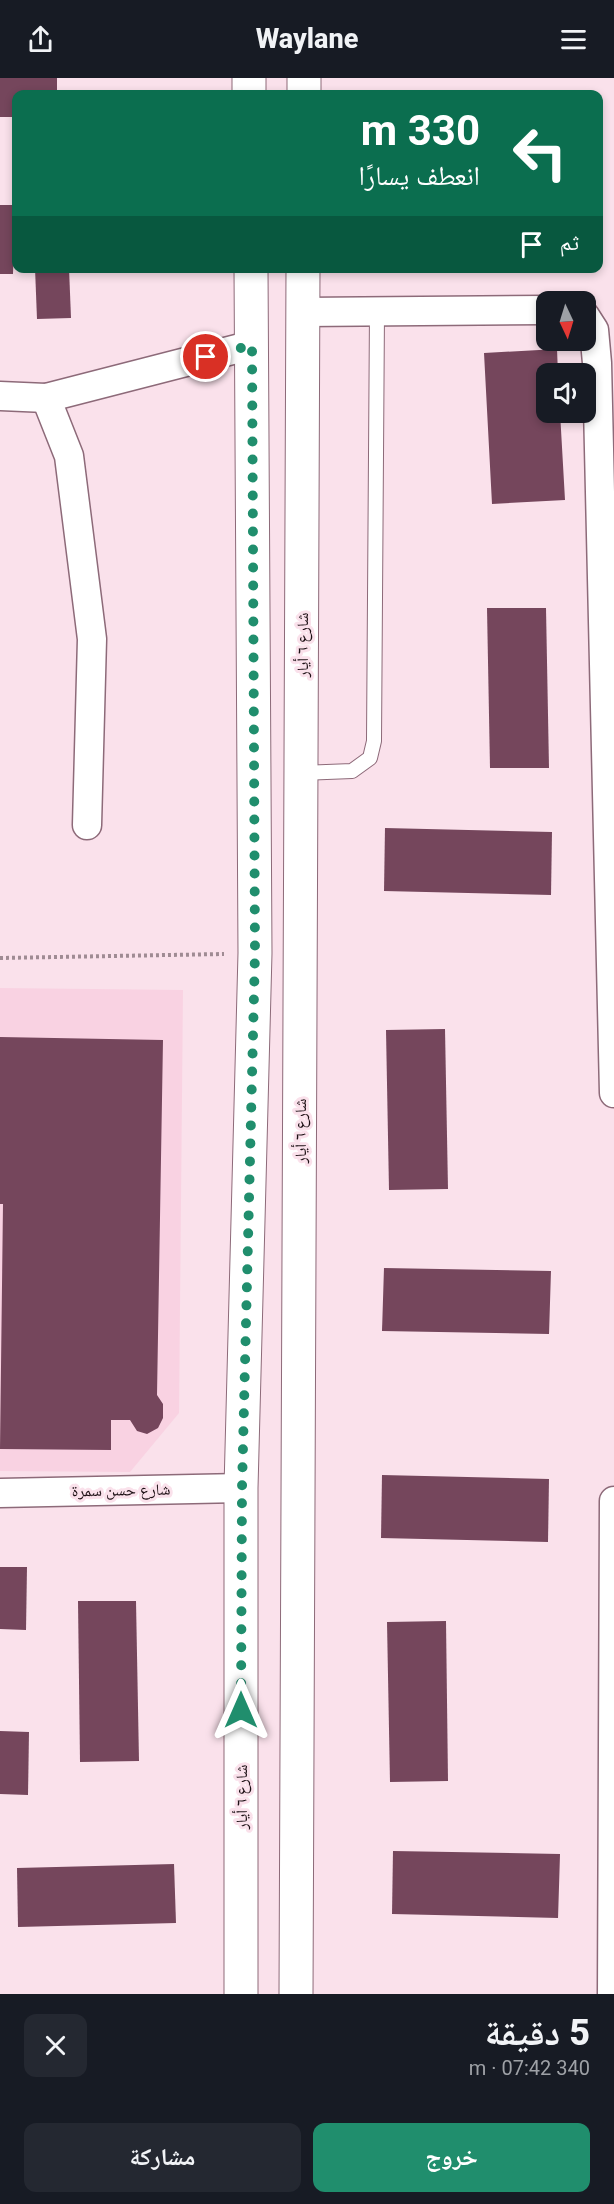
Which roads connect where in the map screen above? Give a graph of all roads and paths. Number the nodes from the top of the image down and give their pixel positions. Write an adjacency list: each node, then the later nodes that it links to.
1 (251, 273): 6 (main road, شارع ٦ أيار)
2 (303, 273): 4 (main road, شارع ٦ أيار)
3 (536, 310): 5 (street)
4 (303, 312): 5 (street); 10 (main road, شارع ٦ أيار)
5 (377, 312): 10 (lane)
6 (252, 345): 9 (street); 12 (main road, شارع ٦ أيار)
7 (596, 351): 14 (street)
8 (0, 396): 9 (street)
9 (46, 398): 11 (street)
10 (301, 773): 21 (main road, شارع ٦ أيار)
11 (87, 825)
12 (255, 953): 13 (path); 16 (main road, شارع ٦ أيار)
13 (0, 958)
14 (613, 998): 15 (street)
15 (614, 1093)
16 (242, 1488): 17 (street, شارع حسن سمرة); 20 (main road, شارع ٦ أيار)
17 (0, 1493)
18 (614, 1501): 19 (street)
19 (614, 1569): 22 (street)
20 (241, 1994)
21 (296, 1994)
22 (612, 1994)

